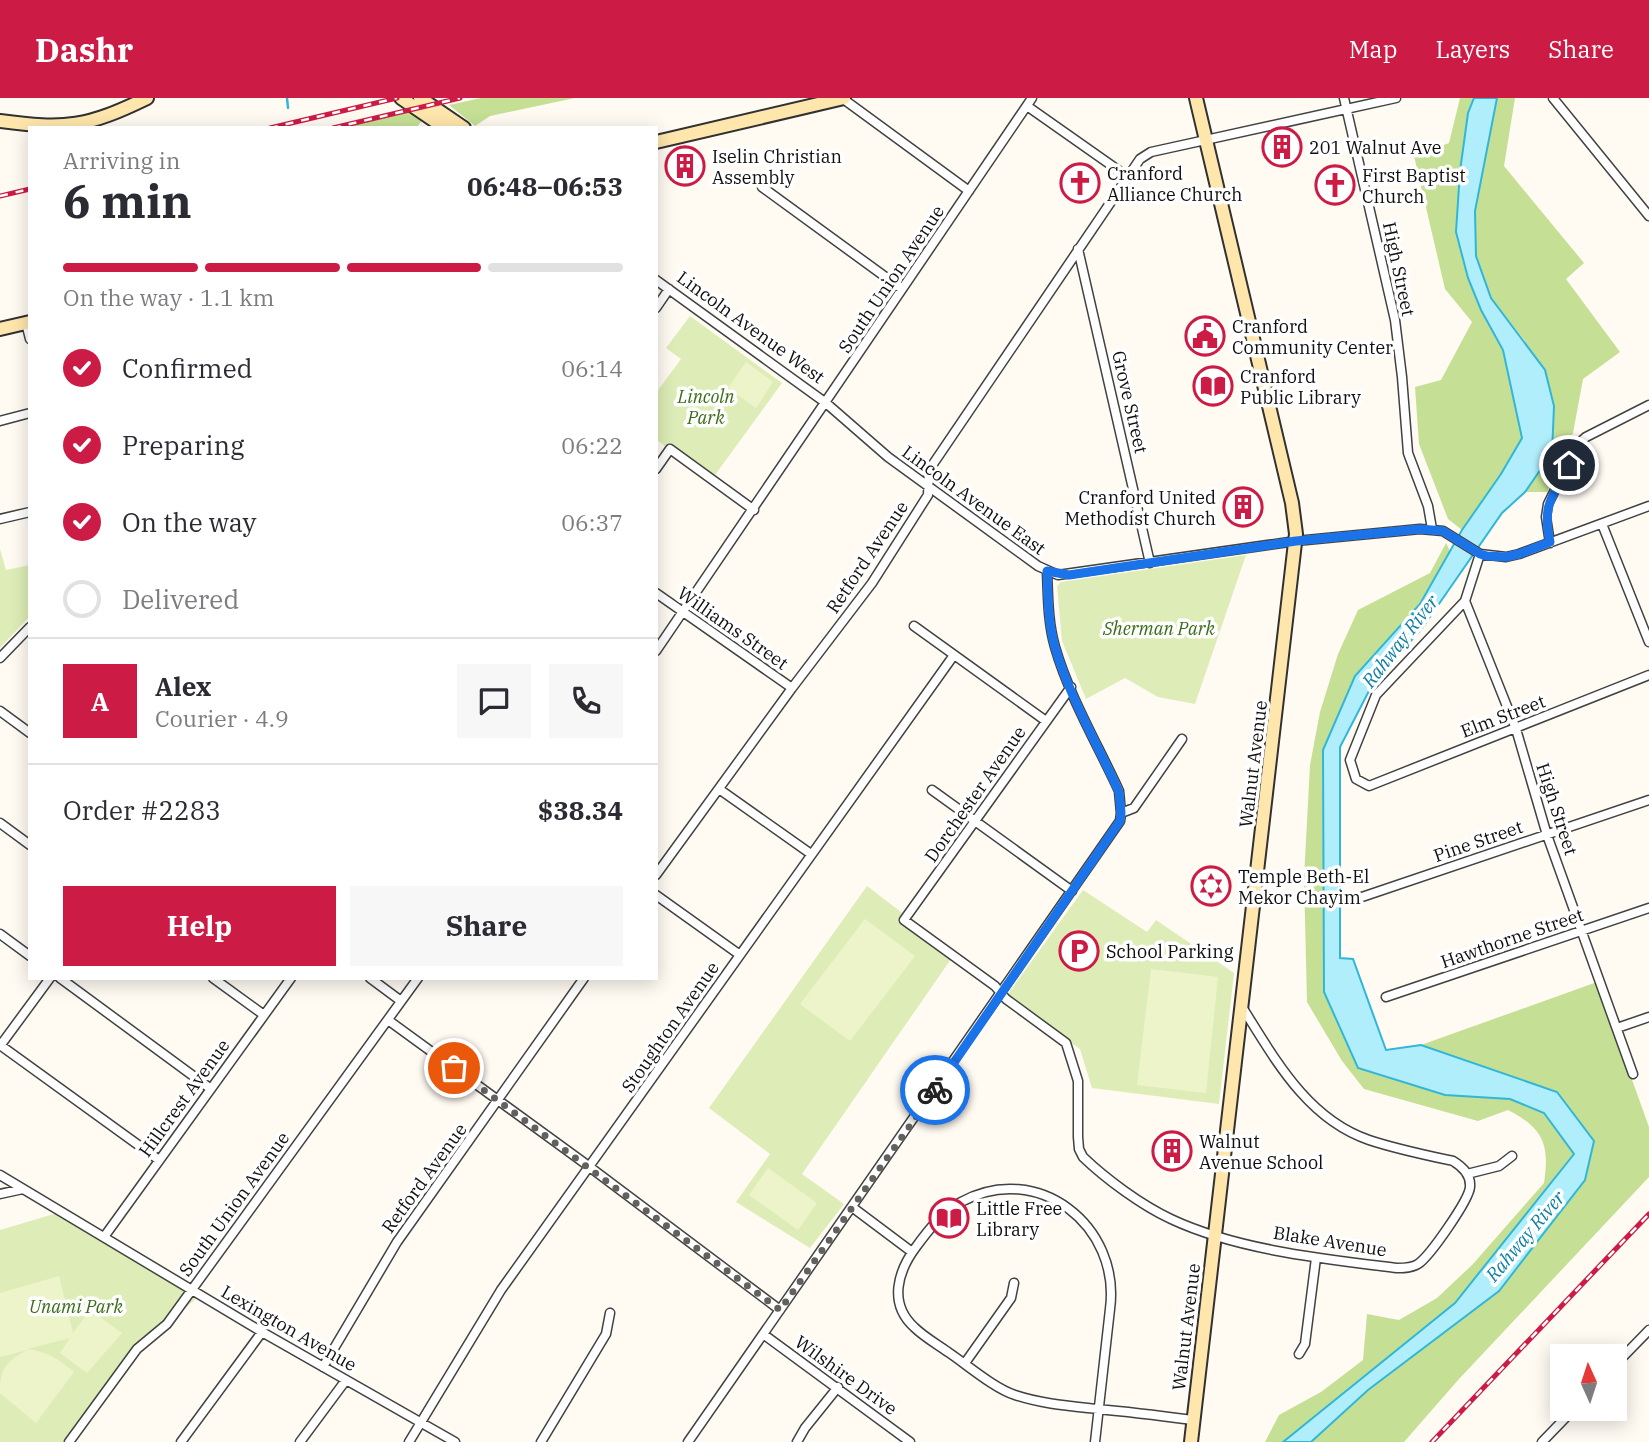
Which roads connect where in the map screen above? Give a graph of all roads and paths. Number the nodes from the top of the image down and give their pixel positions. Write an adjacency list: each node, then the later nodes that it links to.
1 (147, 98): 11 (street)
2 (401, 98): 12 (street)
3 (420, 98): 13 (street)
4 (843, 98): 15 (street); 18 (street)
5 (1196, 98): 14 (street, Walnut Avenue)
6 (1344, 98): 10 (street, High Street)
7 (1396, 98): 10 (street, Retford Avenue)
8 (1553, 98): 19 (street)
9 (1030, 102): 16 (street); 18 (street, South Union Avenue)
10 (1347, 109): 14 (street, Retford Avenue); 38 (street, High Street)
11 (0, 121)
12 (442, 126)
13 (461, 126)
14 (1207, 141): 16 (street, Retford Avenue); 39 (street, Walnut Avenue)
15 (658, 142)
16 (1128, 177): 20 (street, Retford Avenue)
17 (762, 187): 23 (street)
18 (969, 191): 23 (street, South Union Avenue)
19 (1649, 216)
20 (1078, 249): 32 (street, Retford Avenue); 42 (street, Grove Street)
21 (658, 281): 22 (street, Lincoln Avenue West)
22 (669, 289): 24 (street); 27 (street, Lincoln Avenue West)
23 (902, 289): 27 (street, South Union Avenue)
24 (658, 305)
25 (28, 323): 26 (street)
26 (0, 329)
27 (826, 403): 32 (street, Lincoln Avenue East); 34 (street, South Union Avenue)
28 (1649, 405): 40 (street)
29 (28, 414): 30 (street)
30 (0, 421)
31 (658, 466): 34 (street)
32 (928, 486): 43 (street, Lincoln Avenue East); 55 (street, Retford Avenue)
33 (1649, 506): 37 (street)
34 (754, 510): 46 (street, South Union Avenue)
35 (28, 512): 36 (street)
36 (0, 519)
37 (1602, 524): 40 (street); 49 (street)
38 (1432, 529): 39 (street, Lincoln Avenue East); 41 (street, Lincoln Avenue East)
39 (1296, 541): 42 (street, Lincoln Avenue East); 90 (street, Walnut Avenue)
40 (1550, 542): 41 (street)
41 (1479, 553): 45 (street)
42 (1150, 563): 43 (street, Lincoln Avenue East)
43 (1047, 571): 54 (street)
44 (658, 594): 46 (street, Williams Street)
45 (1465, 601): 58 (street, High Street); 58 (street, Elm Street)
46 (683, 612): 50 (street, South Union Avenue); 55 (street, Williams Street)
47 (914, 626): 51 (street)
48 (28, 629): 52 (street)
49 (1649, 642)
50 (658, 647)
51 (954, 655): 57 (street); 69 (street, Stoughton Avenue)
52 (0, 658)
53 (1649, 676): 58 (street, Elm Street)
54 (1071, 687): 57 (street, Dorchester Avenue); 64 (street)
55 (792, 688): 61 (street, Retford Avenue)
56 (0, 710): 59 (street)
57 (1046, 720): 65 (street, Dorchester Avenue)
58 (1516, 729): 67 (street, High Street)
59 (28, 731)
60 (1182, 739): 64 (street)
61 (719, 789): 69 (street); 70 (street, Retford Avenue)
62 (932, 790): 65 (street)
63 (1649, 800): 67 (street, Pine Street)
64 (1121, 813): 71 (street)
65 (974, 821): 71 (street); 75 (street, Dorchester Avenue)
66 (0, 823): 68 (street)
67 (1547, 835): 73 (street, Pine Street); 76 (street, High Street)
68 (28, 844)
69 (811, 854): 79 (street, Stoughton Avenue)
70 (658, 872)
71 (1072, 891): 87 (street)
72 (658, 896): 79 (street)
73 (1356, 899)
74 (1649, 908): 76 (street, Hawthorne Street)
75 (905, 920): 87 (street, Blake Avenue)
76 (1583, 930): 88 (street, Hawthorne Street); 94 (street, High Street)
77 (0, 934): 78 (street)
78 (28, 955)
79 (740, 955): 101 (street, Stoughton Avenue)
80 (49, 980): 95 (street)
81 (63, 980): 97 (street)
82 (216, 980): 91 (street)
83 (289, 980): 91 (street, Hillcrest Avenue)
84 (372, 980): 89 (street)
85 (417, 980): 89 (street, South Union Avenue)
86 (583, 980): 98 (street, Retford Avenue)
87 (1000, 992): 106 (street); 107 (street, Blake Avenue)
88 (1386, 997)
89 (401, 1001): 93 (street, South Union Avenue)
90 (1242, 1007): 102 (street); 107 (street, Walnut Avenue)
91 (264, 1015): 97 (street, Hillcrest Avenue)
92 (1649, 1017): 94 (street)
93 (388, 1020): 98 (street); 112 (street, South Union Avenue)
94 (1617, 1028): 96 (street, High Street)
95 (0, 1045): 100 (street)
96 (1633, 1074)
97 (211, 1089): 100 (street, Hillcrest Avenue)
98 (499, 1100): 101 (street); 121 (street, Retford Avenue)
99 (1512, 1156): 102 (street)
100 (159, 1160): 108 (street, Hillcrest Avenue)
101 (590, 1167): 113 (street); 127 (street, Stoughton Avenue)
102 (1467, 1174): 110 (street, Blake Avenue)
103 (0, 1175): 104 (street, Lexington Avenue)
104 (23, 1189): 105 (street); 108 (street, Lexington Avenue)
105 (0, 1194)
106 (852, 1207): 109 (street); 113 (street)
107 (1215, 1236): 110 (street, Blake Avenue); 125 (street, Walnut Avenue)
108 (104, 1237): 112 (street, Lexington Avenue)
109 (912, 1252): 120 (street); 124 (street)
110 (1316, 1258): 119 (street)
111 (1014, 1283): 120 (street)
112 (191, 1290): 116 (street, Lexington Avenue); 128 (street, South Union Avenue)
113 (780, 1310): 117 (street)
114 (610, 1313): 133 (street)
115 (1649, 1330): 118 (street)
116 (262, 1332): 121 (street, Lexington Avenue); 129 (street)
117 (763, 1334): 123 (street, Wilshire Drive); 134 (street)
118 (1628, 1352)
119 (1299, 1354)
120 (965, 1363): 124 (street)
121 (323, 1367): 122 (street, Lexington Avenue)
122 (346, 1380): 127 (street, Lexington Avenue); 130 (street)
123 (838, 1387): 135 (street); 136 (street, Wilshire Drive)
124 (1099, 1409): 125 (street); 137 (street)
125 (1193, 1420): 138 (street, Walnut Avenue)
126 (1562, 1421): 139 (street)
127 (422, 1423): 131 (street, Stoughton Avenue); 132 (street, Lexington Avenue)
128 (69, 1442)
129 (181, 1442)
130 (300, 1442)
131 (409, 1442)
132 (456, 1442)
133 (541, 1442)
134 (688, 1442)
135 (797, 1442)
136 (910, 1442)
137 (1095, 1442)
138 (1191, 1442)
139 (1542, 1442)

